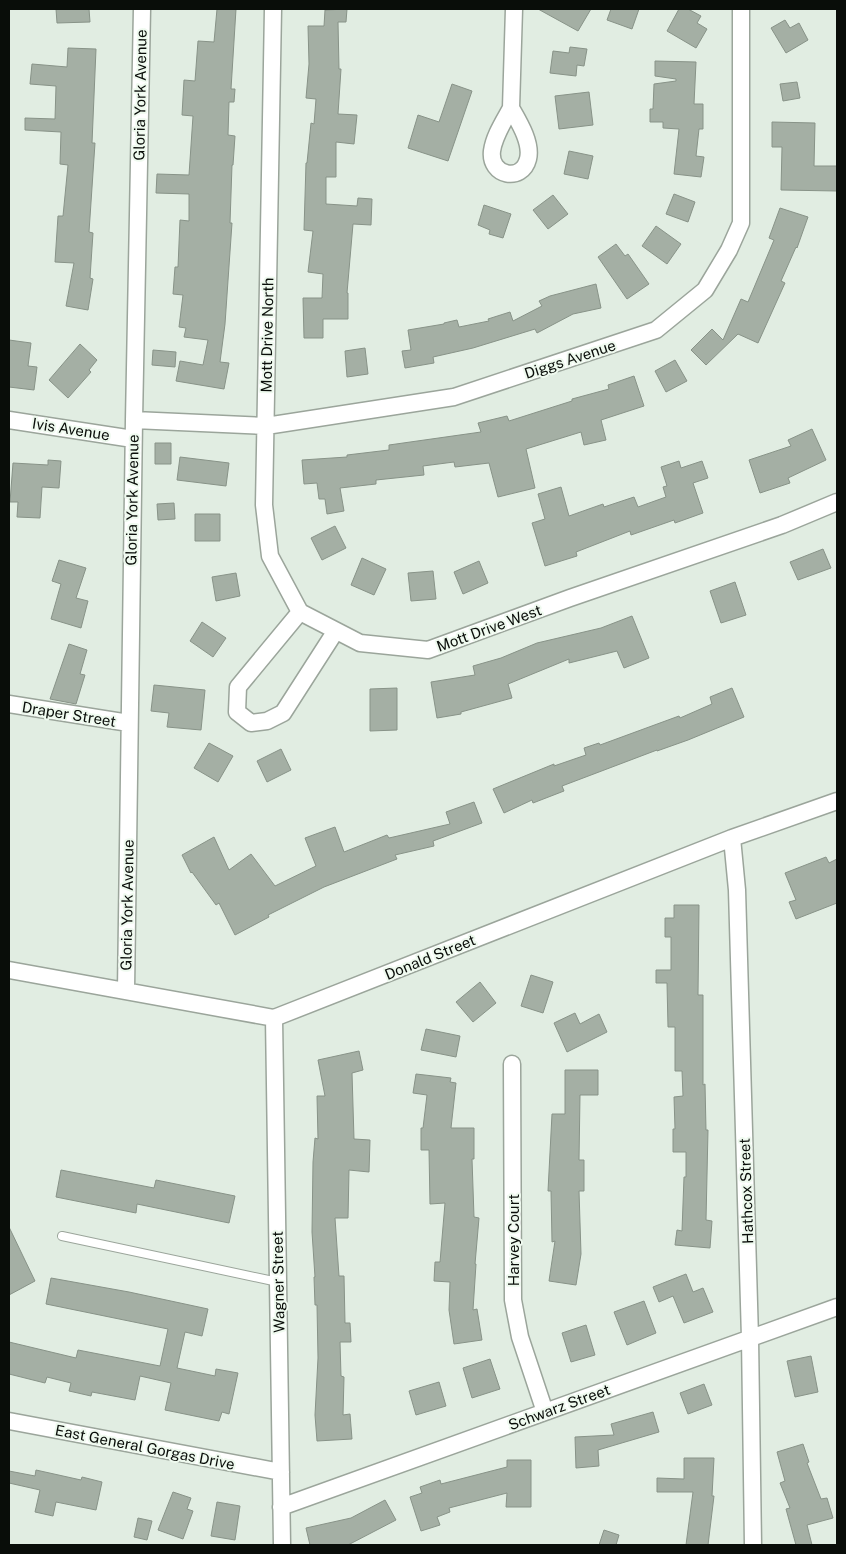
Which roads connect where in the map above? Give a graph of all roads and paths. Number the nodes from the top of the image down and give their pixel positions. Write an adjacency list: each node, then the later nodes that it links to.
1 (142, 9): 7 (street, Gloria York Avenue)
2 (273, 9): 8 (street, Mott Drive North)
3 (514, 9): 5 (street)
4 (741, 9): 8 (street, Diggs Avenue)
5 (511, 108)
6 (9, 420): 9 (street, Ivis Avenue)
7 (134, 420): 8 (street, Diggs Avenue); 9 (street, Gloria York Avenue)
8 (266, 426): 11 (street, Mott Drive North)
9 (133, 440): 14 (street, Gloria York Avenue)
10 (837, 502): 12 (street, Mott Drive West)
11 (300, 612): 12 (street); 12 (street)
12 (335, 632)
13 (9, 704): 14 (street, Draper Street)
14 (129, 724): 18 (street, Gloria York Avenue)
15 (837, 800): 16 (street, Donald Street)
16 (732, 838): 19 (street, Donald Street); 24 (street, Hathcox Street)
17 (9, 970): 18 (street)
18 (126, 991): 19 (street)
19 (274, 1018): 22 (street, Wagner Street)
20 (512, 1064): 25 (street, Harvey Court)
21 (62, 1236): 22 (lane)
22 (278, 1282): 27 (street, Wagner Street)
23 (837, 1307): 24 (street, Schwarz Street)
24 (750, 1338): 25 (street, Schwarz Street); 30 (street, Hathcox Street)
25 (545, 1412): 28 (street, Schwarz Street)
26 (9, 1421): 27 (street, East General Gorgas Drive)
27 (281, 1472): 28 (street, Wagner Street)
28 (282, 1507): 29 (street, Wagner Street)
29 (282, 1545)
30 (753, 1545)

